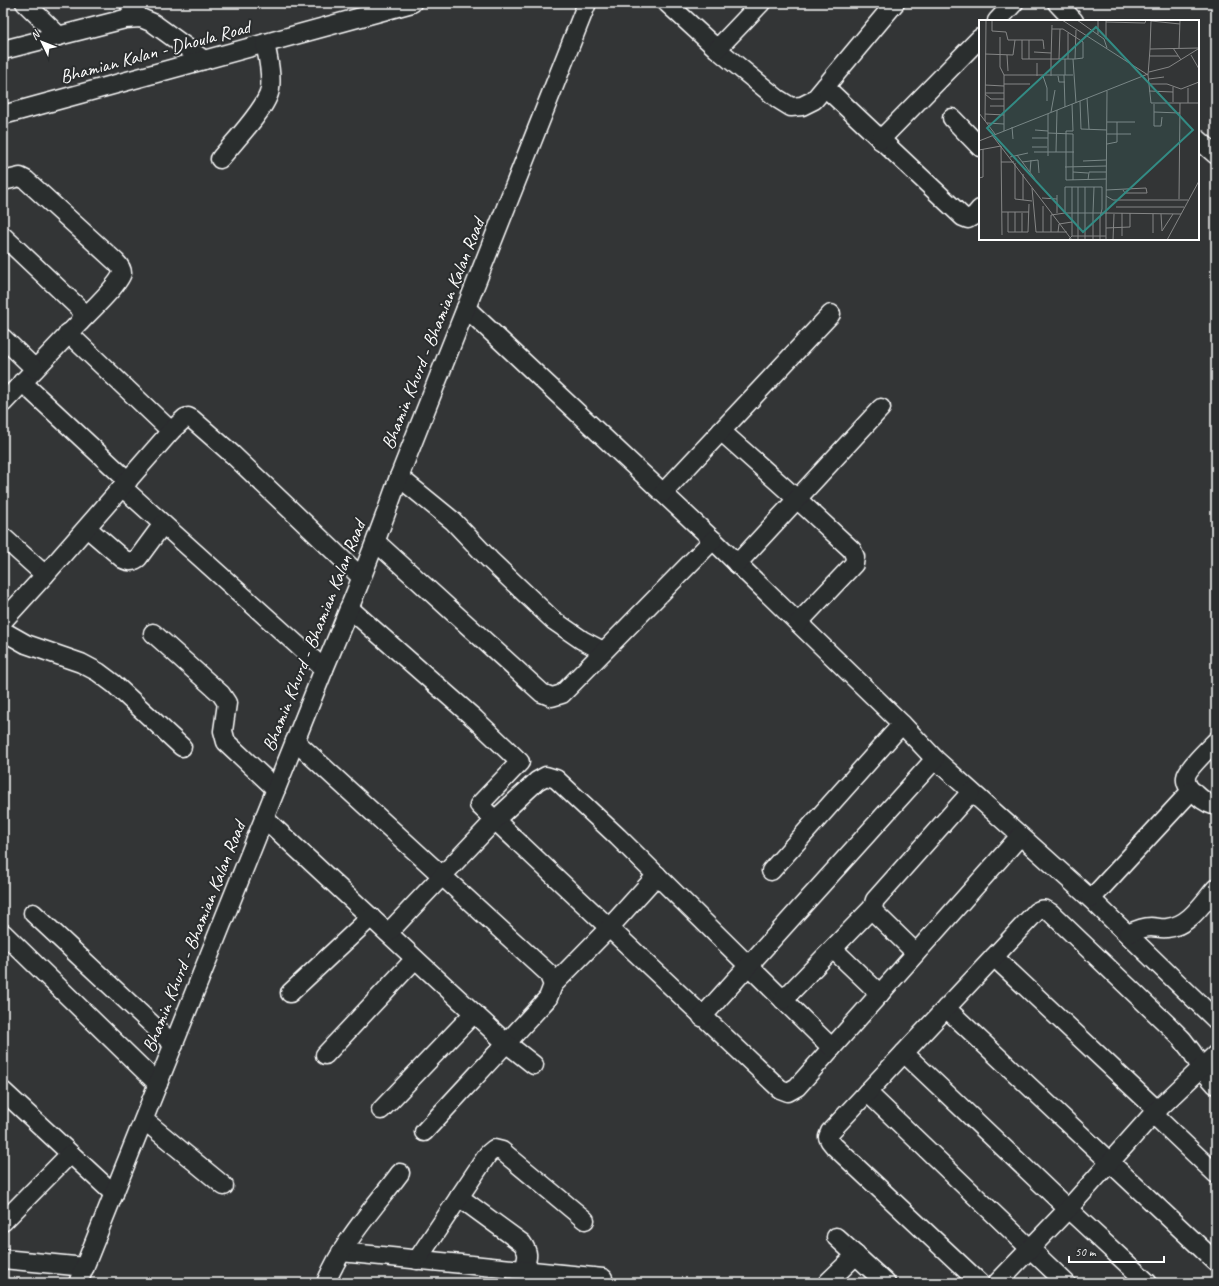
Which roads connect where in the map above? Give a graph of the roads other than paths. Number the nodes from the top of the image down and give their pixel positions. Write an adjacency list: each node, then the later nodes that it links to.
1 (25, 3): 13 (street)
2 (129, 3): 10 (street)
3 (412, 3): 15 (street, Bhamian Kalan - Dhoula Road)
4 (587, 3): 30 (street, Bhamin Khurd - Bhamian Kalan Road)
5 (761, 3): 16 (street)
6 (895, 3): 19 (street)
7 (1014, 3): 11 (street)
8 (1057, 3): 12 (street)
9 (670, 4): 16 (street)
10 (140, 18): 13 (street); 18 (street)
11 (998, 20)
12 (1073, 20)
13 (59, 36): 17 (street)
14 (979, 39): 22 (street)
15 (266, 43): 18 (street, Bhamian Kalan - Dhoula Road); 26 (street)
16 (717, 49): 19 (street)
17 (3, 50)
18 (204, 60): 20 (street, Bhamian Kalan - Dhoula Road)
19 (825, 88): 22 (street)
20 (3, 115)
21 (952, 118): 24 (street)
22 (880, 140): 28 (street)
23 (1199, 140): 25 (street)
24 (979, 147)
25 (1216, 155)
26 (220, 159)
27 (3, 180): 32 (street)
28 (979, 211)
29 (3, 236): 32 (street)
30 (466, 308): 40 (street, Bhamin Khurd - Bhamian Kalan Road); 42 (street)
31 (831, 314): 39 (street)
32 (74, 327): 34 (street); 38 (street)
33 (3, 338): 34 (street)
34 (35, 369): 35 (street)
35 (22, 382): 36 (street); 41 (street)
36 (3, 403)
37 (881, 408): 43 (street)
38 (171, 431): 41 (street); 51 (street)
39 (720, 431): 42 (street); 43 (street)
40 (399, 477): 48 (street, Bhamin Khurd - Bhamian Kalan Road); 57 (street)
41 (125, 484): 44 (street); 45 (street)
42 (662, 493): 47 (street)
43 (797, 498): 49 (street); 54 (street)
44 (163, 524): 45 (street); 58 (street)
45 (87, 528): 50 (street)
46 (3, 536): 50 (street)
47 (713, 540): 49 (street); 57 (street)
48 (376, 542): 51 (street, Bhamin Khurd - Bhamian Kalan Road); 57 (street)
49 (737, 564): 54 (street)
50 (46, 575): 53 (street)
51 (361, 577): 52 (street, Bhamin Khurd - Bhamian Kalan Road)
52 (349, 608): 58 (street, Bhamin Khurd - Bhamian Kalan Road); 69 (street)
53 (3, 621)
54 (798, 623): 59 (street)
55 (3, 631): 62 (street)
56 (153, 633): 64 (street)
57 (604, 651)
58 (324, 669): 60 (street, Bhamin Khurd - Bhamian Kalan Road)
59 (902, 724): 63 (street); 71 (street)
60 (295, 741): 64 (street, Bhamin Khurd - Bhamian Kalan Road); 73 (street)
61 (1216, 741): 65 (street)
62 (182, 747)
63 (935, 759): 66 (street); 87 (street)
64 (276, 788): 68 (street, Bhamin Khurd - Bhamian Kalan Road)
65 (1191, 791): 67 (street); 75 (street)
66 (971, 792): 70 (street); 76 (street)
67 (1216, 803)
68 (264, 818): 78 (street); 97 (street, Bhamin Khurd - Bhamian Kalan Road)
69 (495, 820): 72 (street); 73 (street); 79 (street)
70 (1020, 836): 75 (street); 84 (street)
71 (771, 871)
72 (657, 875): 79 (street); 87 (street)
73 (442, 876): 81 (street); 88 (street)
74 (1216, 888): 82 (street)
75 (1091, 899): 82 (street)
76 (873, 907): 83 (street); 84 (street)
77 (33, 913): 97 (street)
78 (371, 917): 81 (street); 89 (street)
79 (609, 928): 88 (street); 94 (street)
80 (3, 933): 104 (street)
81 (388, 933): 86 (street)
82 (1128, 934): 95 (street)
83 (833, 949): 90 (street); 91 (street)
84 (916, 953): 90 (street)
85 (994, 957): 92 (street); 103 (street); 109 (street)
86 (415, 959): 93 (street); 101 (street)
87 (749, 966): 91 (street); 94 (street)
88 (553, 985): 96 (street)
89 (290, 993)
90 (880, 994): 98 (street)
91 (783, 1000): 98 (street)
92 (946, 1008): 99 (street); 113 (street)
93 (474, 1013): 96 (street); 108 (street)
94 (702, 1017): 98 (street)
95 (1216, 1020)
96 (506, 1043): 102 (street); 111 (street)
97 (174, 1045): 104 (street, Bhamin Khurd - Bhamian Kalan Road)
98 (832, 1048)
99 (904, 1053): 106 (street); 119 (street)
100 (1216, 1054): 103 (street)
101 (324, 1055)
102 (534, 1064)
103 (1201, 1068): 105 (street); 109 (street)
104 (158, 1084): 110 (street, Bhamin Khurd - Bhamian Kalan Road)
105 (1216, 1085)
106 (867, 1092): 123 (street); 135 (street)
107 (7, 1102): 112 (street)
108 (381, 1110)
109 (1156, 1113): 113 (street); 115 (street)
110 (144, 1120): 116 (street); 117 (street, Bhamin Khurd - Bhamian Kalan Road)
111 (424, 1132)
112 (70, 1154): 117 (street); 121 (street)
113 (1110, 1161): 119 (street); 128 (street)
114 (400, 1173): 124 (street)
115 (1216, 1174)
116 (224, 1186)
117 (114, 1194): 130 (street, Bhamin Khurd - Bhamian Kalan Road)
118 (459, 1197): 120 (street); 127 (street); 129 (street)
119 (1068, 1209): 123 (street); 138 (street)
120 (585, 1220)
121 (3, 1222)
122 (836, 1236): 125 (street)
123 (1030, 1248): 136 (street); 137 (street)
124 (341, 1252): 127 (street); 132 (street)
125 (856, 1255): 133 (street); 134 (street)
126 (3, 1259): 130 (street)
127 (417, 1260): 129 (street)
128 (1216, 1262)
129 (524, 1270): 131 (street)
130 (82, 1275)
131 (603, 1278)
132 (326, 1283)
133 (827, 1283)
134 (886, 1283)
135 (980, 1283)
136 (997, 1283)
137 (1066, 1283)
138 (1148, 1283)

